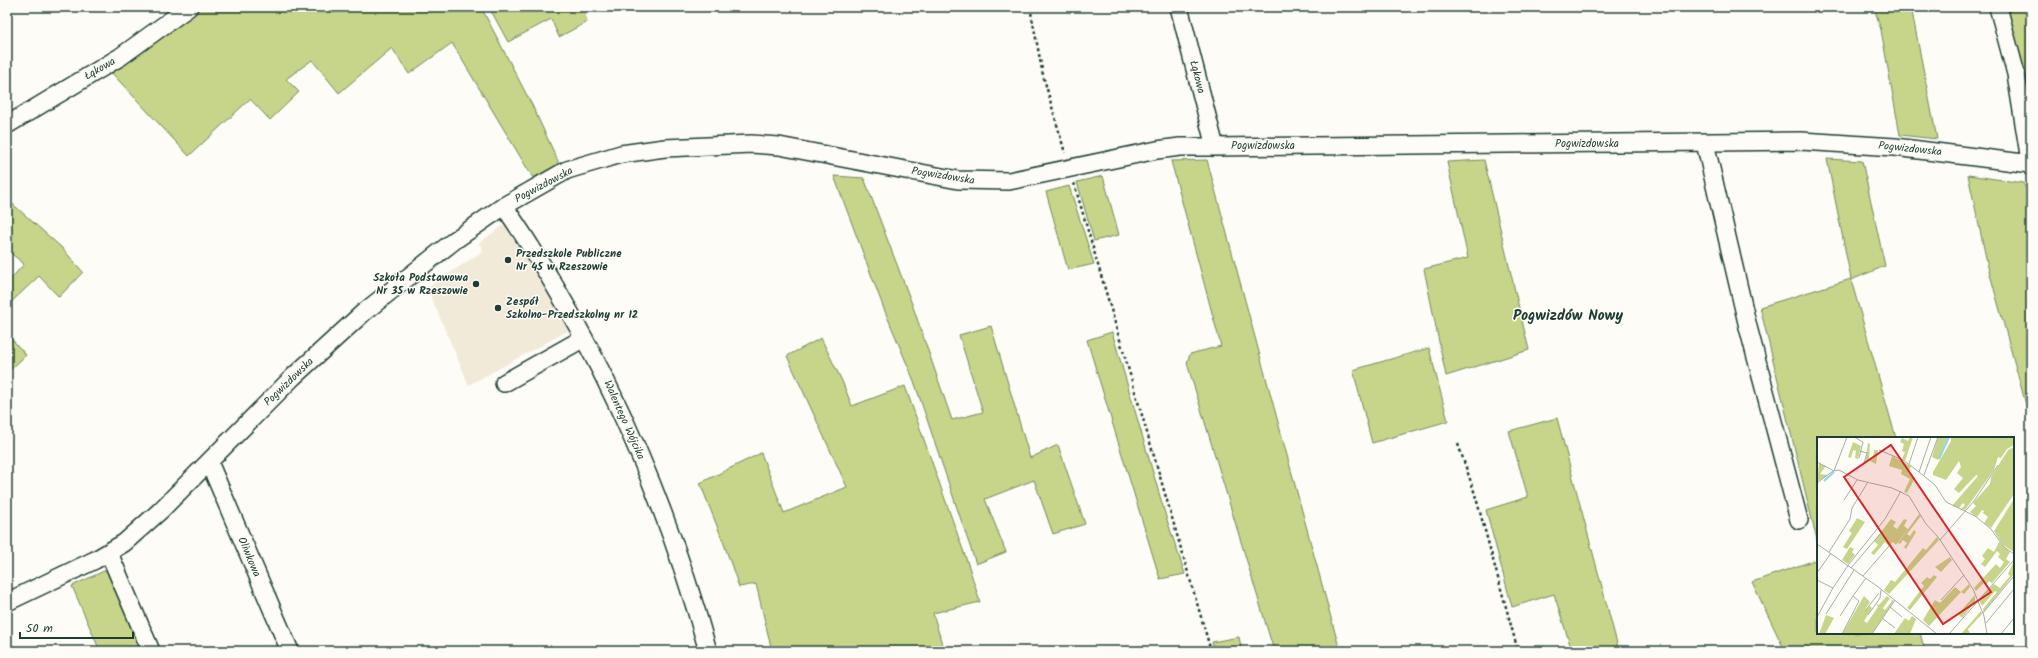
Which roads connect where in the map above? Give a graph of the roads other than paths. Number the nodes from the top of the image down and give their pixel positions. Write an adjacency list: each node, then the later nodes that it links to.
1 (189, 7): 4 (street, Łąkowa)
2 (1179, 7): 6 (street, Łąkowa)
3 (1998, 7): 7 (street)
4 (7, 125)
5 (1705, 143): 6 (street, Pogwizdowska); 7 (street, Pogwizdowska); 12 (street)
6 (1215, 147): 8 (street, Pogwizdowska)
7 (2031, 165)
8 (504, 206): 9 (street, Walentego Wójcika); 11 (street, Pogwizdowska)
9 (584, 338): 10 (street); 17 (street, Walentego Wójcika)
10 (504, 383)
11 (209, 462): 13 (street, Pogwizdowska); 16 (street, Oliwkowa)
12 (1799, 520)
13 (109, 553): 14 (street, Pogwizdowska); 15 (street)
14 (7, 602)
15 (151, 651)
16 (290, 651)
17 (708, 651)

